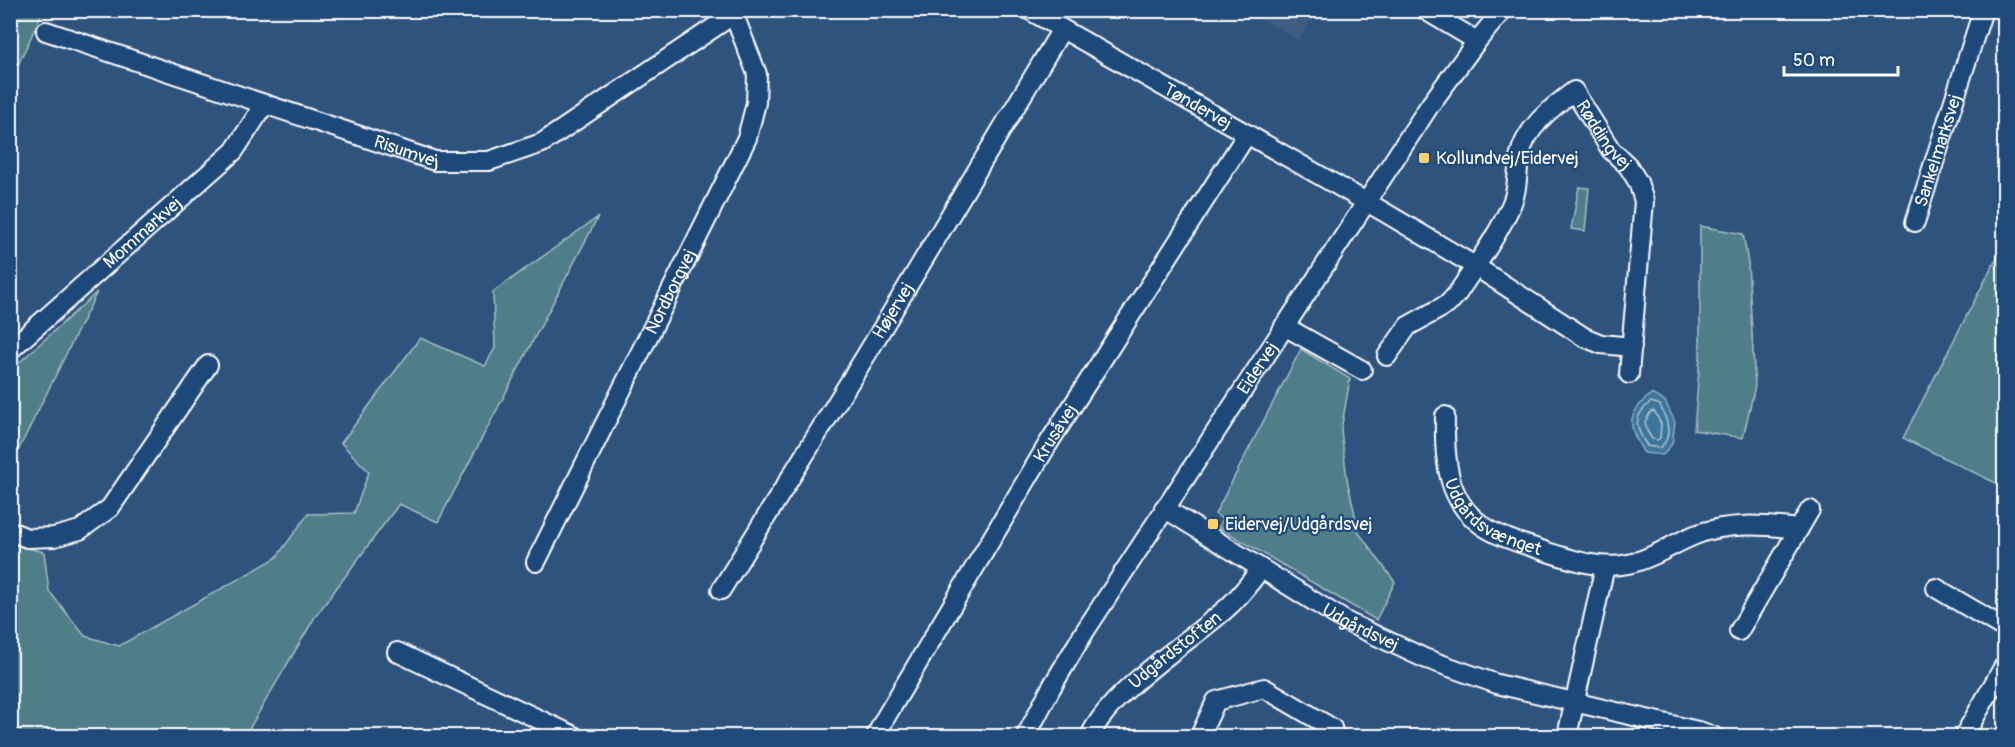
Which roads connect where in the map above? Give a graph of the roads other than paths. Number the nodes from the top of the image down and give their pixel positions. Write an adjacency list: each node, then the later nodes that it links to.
1 (1029, 10): 6 (street, Tøndervej)
2 (1425, 10): 8 (street)
3 (1503, 10): 8 (street, Eidervej)
4 (1983, 10): 12 (street, Sankelmarksvej)
5 (737, 13): 9 (street, Risumvej); 26 (street, Nordborgvej)
6 (1062, 29): 10 (street, Tøndervej); 30 (street, Højervej)
7 (46, 31): 9 (street, Risumvej)
8 (1477, 41): 11 (street, Eidervej)
9 (264, 105): 16 (street, Mommarkvej)
10 (1247, 134): 11 (street, Tøndervej); 38 (street, Krusåvej)
11 (1365, 202): 13 (street); 14 (street, Eidervej)
12 (1915, 222)
13 (1475, 266): 15 (street); 15 (street, Røddingvej); 17 (street, Røddingvej)
14 (1284, 326): 19 (street); 22 (street, Eidervej)
15 (1632, 347): 20 (street, Røddingvej)
16 (10, 350)
17 (1388, 356)
18 (208, 365): 25 (street)
19 (1362, 370)
20 (1629, 374)
21 (1445, 416): 27 (street, Udgårdsvænget)
22 (1164, 508): 28 (street, Udgårdsvej); 39 (street, Eidervej)
23 (1810, 510): 24 (street)
24 (1799, 529): 27 (street, Udgårdsvænget); 32 (street)
25 (10, 531)
26 (536, 562)
27 (1605, 566): 35 (street)
28 (1261, 570): 35 (street, Udgårdsvej); 36 (street, Udgårdstoften)
29 (1936, 588): 31 (street)
30 (721, 590)
31 (2004, 627)
32 (1739, 632)
33 (397, 652): 37 (street)
34 (2004, 666): 44 (street)
35 (1575, 702): 42 (street); 43 (street, Udgårdsvej)
36 (1092, 735)
37 (574, 736)
38 (876, 736)
39 (1026, 736)
40 (1200, 736): 41 (street)
41 (1334, 736)
42 (1567, 736)
43 (1713, 736)
44 (1964, 736)

